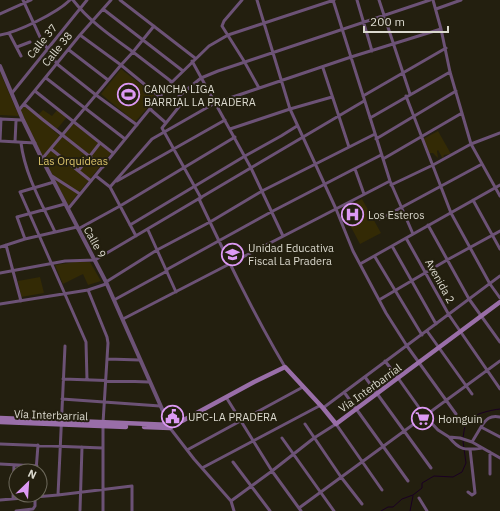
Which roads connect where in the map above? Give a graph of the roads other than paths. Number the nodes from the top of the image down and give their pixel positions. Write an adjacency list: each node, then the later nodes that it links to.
1 (31, 0): 13 (street)
2 (71, 0): 14 (street); 20 (street)
3 (87, 0): 14 (street, Calle 37)
4 (111, 0): 15 (street, Calle 38)
5 (120, 0): 23 (street)
6 (242, 0): 29 (street)
7 (257, 0): 22 (street)
8 (333, 0): 22 (street); 24 (street)
9 (357, 0): 21 (street)
10 (379, 0): 18 (street)
11 (431, 0): 16 (street); 18 (street)
12 (462, 0): 16 (street)
13 (24, 1): 17 (street); 20 (street)
14 (80, 9): 19 (street); 35 (street, Calle 37)
15 (103, 9): 19 (street, Calle 38); 30 (street)
16 (436, 9): 25 (street)
17 (0, 14)
18 (384, 16): 21 (street); 32 (street)
19 (92, 21): 28 (street, Calle 38); 38 (street)
20 (33, 22): 26 (street); 35 (street)
21 (363, 22): 24 (street); 37 (street)
22 (264, 24): 29 (street); 39 (street)
23 (154, 26): 30 (street); 42 (street)
24 (342, 29): 39 (street); 41 (street)
25 (441, 29): 32 (street); 34 (street)
26 (9, 33): 27 (street); 33 (street)
27 (0, 35)
28 (80, 35): 36 (street, Calle 38); 46 (street)
29 (228, 35): 42 (street); 44 (street)
30 (142, 40): 38 (street); 49 (street)
31 (30, 42): 33 (street)
32 (394, 44): 37 (street); 51 (street)
33 (17, 47): 40 (street)
34 (446, 48): 50 (street); 51 (street)
35 (47, 49): 45 (street); 60 (street, Calle 37)
36 (69, 50): 45 (street, Calle 38); 54 (street)
37 (372, 51): 41 (street)
38 (132, 52): 46 (street); 56 (street)
39 (273, 52): 44 (street); 55 (street)
40 (22, 56)
41 (351, 57): 48 (street); 63 (street)
42 (195, 58): 43 (street)
43 (192, 61): 49 (street); 53 (street)
44 (244, 61): 53 (street); 57 (street)
45 (57, 64): 52 (street, Calle 38); 62 (street)
46 (121, 65): 54 (street); 65 (street)
47 (0, 66): 60 (street, Calle 9)
48 (323, 68): 55 (street); 66 (street)
49 (182, 71): 56 (street)
50 (450, 72): 59 (street); 61 (street)
51 (402, 73): 61 (street); 63 (street)
52 (46, 78): 58 (street, Calle 38); 70 (street)
53 (201, 78): 68 (street); 83 (street)
54 (108, 80): 62 (street)
55 (281, 81): 57 (street); 72 (street)
56 (172, 82): 65 (street)
57 (259, 88): 68 (street)
58 (35, 91): 69 (street, Calle 38); 82 (street)
59 (456, 91): 74 (street); 76 (street)
60 (12, 93): 73 (street, Calle 9)
61 (410, 94): 64 (street)
62 (96, 95): 70 (street); 84 (street)
63 (363, 96): 67 (street)
64 (406, 96): 76 (street); 77 (street)
65 (160, 97): 71 (street)
66 (332, 97): 72 (street); 75 (street)
67 (364, 101): 75 (street); 77 (street)
68 (215, 103): 80 (street); 87 (street)
69 (24, 104): 73 (street, Calle 38); 90 (street)
70 (85, 108): 82 (street); 95 (street)
71 (150, 109): 83 (street); 84 (street)
72 (290, 109): 85 (street); 86 (street)
73 (19, 110): 79 (street, Calle 9)
74 (462, 113): 92 (street); 101 (street)
75 (339, 116): 91 (street); 102 (street)
76 (413, 117): 92 (street); 94 (street)
77 (370, 118): 89 (street)
78 (0, 119): 81 (street); 96 (street)
79 (23, 120): 81 (street); 99 (street, Calle 9)
80 (225, 120): 86 (street); 104 (street)
81 (16, 121): 97 (street)
82 (73, 122): 90 (street); 100 (street)
83 (166, 123): 87 (street)
84 (137, 124): 95 (street)
85 (297, 126): 91 (street); 107 (street)
86 (230, 129): 93 (street)
87 (164, 132): 104 (street); 123 (street)
88 (500, 133): 101 (street)
89 (375, 134): 94 (street); 102 (street)
90 (63, 136): 103 (street); 108 (street)
91 (302, 137): 111 (street); 116 (street)
92 (421, 137): 110 (street); 113 (street)
93 (235, 138): 107 (street); 115 (street)
94 (376, 138): 106 (street)
95 (125, 139): 105 (street)
96 (0, 142): 97 (street)
97 (14, 142): 98 (street)
98 (21, 143): 99 (street); 131 (street)
99 (35, 143): 109 (street, Calle 9)
100 (100, 143): 105 (street); 108 (street)
101 (471, 144): 112 (street); 113 (street)
102 (349, 147): 111 (street)
103 (51, 149): 109 (street); 118 (street)
104 (174, 149): 115 (street); 123 (street)
105 (114, 153): 114 (street)
106 (382, 155): 110 (street); 117 (street)
107 (245, 156): 116 (street); 127 (street)
108 (90, 157): 114 (street); 118 (street)
109 (42, 159): 119 (street, Calle 9)
110 (383, 159): 124 (street)
111 (315, 164): 125 (street); 132 (street)
112 (482, 164): 129 (street); 130 (street)
113 (433, 165): 124 (street); 129 (street)
114 (102, 167): 120 (street)
115 (184, 168): 127 (street); 139 (street)
116 (251, 168): 132 (street); 136 (street)
117 (355, 169): 125 (street); 134 (street)
118 (79, 170): 121 (street)
119 (50, 174): 122 (street, Calle 9); 133 (street)
120 (96, 176): 121 (street); 128 (street)
121 (91, 181): 133 (street)
122 (54, 182): 131 (street); 138 (street, Calle 9)
123 (116, 182): 128 (street)
124 (390, 183): 134 (street); 140 (street)
125 (324, 184): 142 (street); 144 (street)
126 (500, 185): 130 (street)
127 (195, 186): 136 (street); 149 (street)
128 (110, 187): 139 (street)
129 (440, 187): 140 (street); 145 (street)
130 (495, 188): 135 (street); 137 (street)
131 (34, 189): 143 (street); 146 (street)
132 (262, 191): 144 (street); 148 (street)
133 (80, 194): 141 (street)
134 (364, 194): 142 (street)
135 (500, 196)
136 (200, 198): 148 (street); 152 (street)
137 (473, 200): 145 (street); 156 (street)
138 (65, 204): 141 (street, Calle 9); 143 (street)
139 (120, 206): 149 (street); 151 (street)
140 (401, 208): 147 (street); 155 (street)
141 (68, 209): 151 (street, Calle 9)
142 (336, 209): 159 (street); 174 (street)
143 (45, 210): 146 (street); 154 (street)
144 (271, 212): 159 (street); 162 (street)
145 (451, 213): 150 (street); 166 (street)
146 (30, 214): 157 (street); 161 (street)
147 (380, 219)
148 (210, 222): 162 (street); 168 (street)
149 (130, 225): 158 (street)
150 (428, 225): 155 (street); 171 (street)
151 (77, 228): 154 (street); 170 (street, Calle 9)
152 (148, 230): 158 (street); 168 (street)
153 (500, 231): 156 (street)
154 (55, 232): 157 (street)
155 (413, 234): 160 (street)
156 (492, 235): 166 (street); 167 (street)
157 (40, 236): 161 (street); 172 (street)
158 (136, 236): 170 (street)
159 (283, 236): 173 (street)
160 (406, 238): 164 (street); 177 (street, Avenida 2)
161 (25, 239): 163 (street)
162 (219, 241): 173 (street); 176 (street)
163 (6, 246): 165 (street); 175 (street)
164 (392, 246): 169 (street); 180 (street)
165 (0, 247)
166 (469, 248): 171 (street); 182 (street)
167 (500, 249)
168 (157, 250): 176 (street); 181 (street)
169 (375, 256): 174 (street); 184 (street)
170 (95, 260): 172 (street); 181 (street, Calle 9)
171 (447, 260): 177 (street); 188 (street)
172 (52, 264): 175 (street); 186 (street)
173 (230, 264): 185 (street); 210 (street)
174 (360, 264): 190 (street)
175 (12, 271): 178 (street); 191 (street)
176 (166, 271): 185 (street); 189 (street)
177 (426, 272): 180 (street); 194 (street, Avenida 2)
178 (0, 273)
179 (500, 276): 182 (street)
180 (412, 280): 184 (street); 197 (street)
181 (106, 283): 183 (street); 189 (street, Calle 9)
182 (490, 284): 187 (street); 188 (street)
183 (88, 290): 186 (street); 205 (street)
184 (395, 290): 190 (street); 200 (street)
185 (176, 292): 196 (street)
186 (66, 293): 191 (street); 216 (street)
187 (500, 298)
188 (469, 299): 194 (street); 195 (street)
189 (114, 300): 196 (street, Calle 9)
190 (379, 300): 203 (street)
191 (21, 301): 193 (street)
192 (500, 302): 195 (main road, Vía Interbarrial)
193 (0, 304)
194 (449, 315): 197 (street); 199 (street, Avenida 2)
195 (481, 315): 199 (main road, Vía Interbarrial); 201 (street)
196 (122, 319): 206 (street, Calle 9)
197 (436, 324): 198 (street)
198 (427, 331): 200 (street); 204 (street)
199 (459, 331): 204 (main road, Vía Interbarrial); 211 (street, Avenida 2)
200 (422, 335): 203 (street)
201 (500, 342)
202 (65, 346): 214 (street)
203 (407, 346): 207 (street); 209 (street)
204 (439, 347): 209 (main road, Vía Interbarrial); 218 (street)
205 (108, 359): 206 (street); 215 (street)
206 (140, 360): 217 (street, Calle 9)
207 (385, 361): 212 (street); 213 (street)
208 (500, 361): 211 (street)
209 (419, 363): 213 (main road, Vía Interbarrial); 226 (street)
210 (285, 367): 219 (main road, Vía Interbarrial); 224 (main road, Vía Interbarrial)
211 (487, 370): 218 (street); 220 (street, Avenida 2)
212 (365, 377): 221 (street); 222 (street)
213 (398, 378): 222 (main road, Vía Interbarrial); 232 (street)
214 (63, 379): 216 (street); 225 (street)
215 (105, 379): 216 (street); 217 (street); 227 (street)
216 (88, 380)
217 (149, 382): 228 (street, Calle 9)
218 (466, 385): 223 (street); 226 (street)
219 (303, 387): 229 (main road, Vía Interbarrial); 235 (street)
220 (500, 389)
221 (344, 392): 229 (street); 230 (street)
222 (377, 394): 230 (main road, Vía Interbarrial); 244 (street)
223 (472, 394)
224 (226, 397): 235 (street); 242 (main road, Vía Interbarrial)
225 (62, 399): 227 (street); 238 (street)
226 (445, 401): 231 (street); 232 (street)
227 (104, 402): 228 (street); 241 (street)
228 (160, 406): 242 (street, Calle 9)
229 (322, 406): 240 (main road, Vía Interbarrial); 249 (street)
230 (356, 409): 240 (main road, Vía Interbarrial); 254 (street)
231 (456, 414)
232 (425, 416): 244 (street); 245 (street)
233 (500, 417): 243 (street)
234 (0, 418): 237 (main road, Vía Interbarrial)
235 (242, 421): 249 (street); 259 (street)
236 (0, 422): 237 (main road, Vía Interbarrial)
237 (30, 422): 238 (main road, Vía Interbarrial)
238 (61, 423): 241 (main road, Vía Interbarrial); 253 (street)
239 (305, 424): 248 (street)
240 (336, 424): 248 (street); 263 (street)
241 (103, 425): 242 (main road, Vía Interbarrial); 256 (street)
242 (170, 426): 259 (street)
243 (481, 427): 246 (street); 250 (street)
244 (404, 430): 254 (street); 267 (street)
245 (449, 437): 250 (street); 258 (street)
246 (500, 437)
247 (282, 438): 261 (street)
248 (314, 438): 261 (street); 270 (street)
249 (253, 441): 266 (street); 268 (street)
250 (472, 442): 257 (street)
251 (0, 444): 252 (street)
252 (38, 445): 253 (street); 265 (street)
253 (61, 446): 255 (street); 279 (street)
254 (383, 446): 263 (street); 271 (street)
255 (82, 447): 256 (street); 277 (street)
256 (103, 448): 273 (street)
257 (483, 448): 258 (street); 260 (street)
258 (468, 449): 276 (street)
259 (187, 450): 266 (street)
260 (490, 452): 262 (street); 269 (street)
261 (294, 454): 268 (street); 275 (street)
262 (500, 457)
263 (362, 461): 270 (street); 274 (street)
264 (233, 462): 272 (street)
265 (37, 463)
266 (202, 468): 281 (street)
267 (431, 468)
268 (272, 472): 272 (street); 285 (street)
269 (490, 474)
270 (341, 477): 275 (street); 283 (street)
271 (408, 481)
272 (251, 486): 281 (street); 290 (street)
273 (102, 490): 277 (street); 287 (street); 288 (street)
274 (382, 490)
275 (320, 492): 285 (street); 291 (street)
276 (468, 492)
277 (80, 493): 279 (street); 284 (street)
278 (48, 495): 279 (street)
279 (58, 495)
280 (419, 498): 292 (street)
281 (231, 501): 289 (street)
282 (36, 503): 286 (street)
283 (362, 504)
284 (80, 510)
285 (300, 510)
286 (16, 511)
287 (103, 511)
288 (132, 511)
289 (234, 511)
290 (270, 511)
291 (334, 511)
292 (428, 511)

